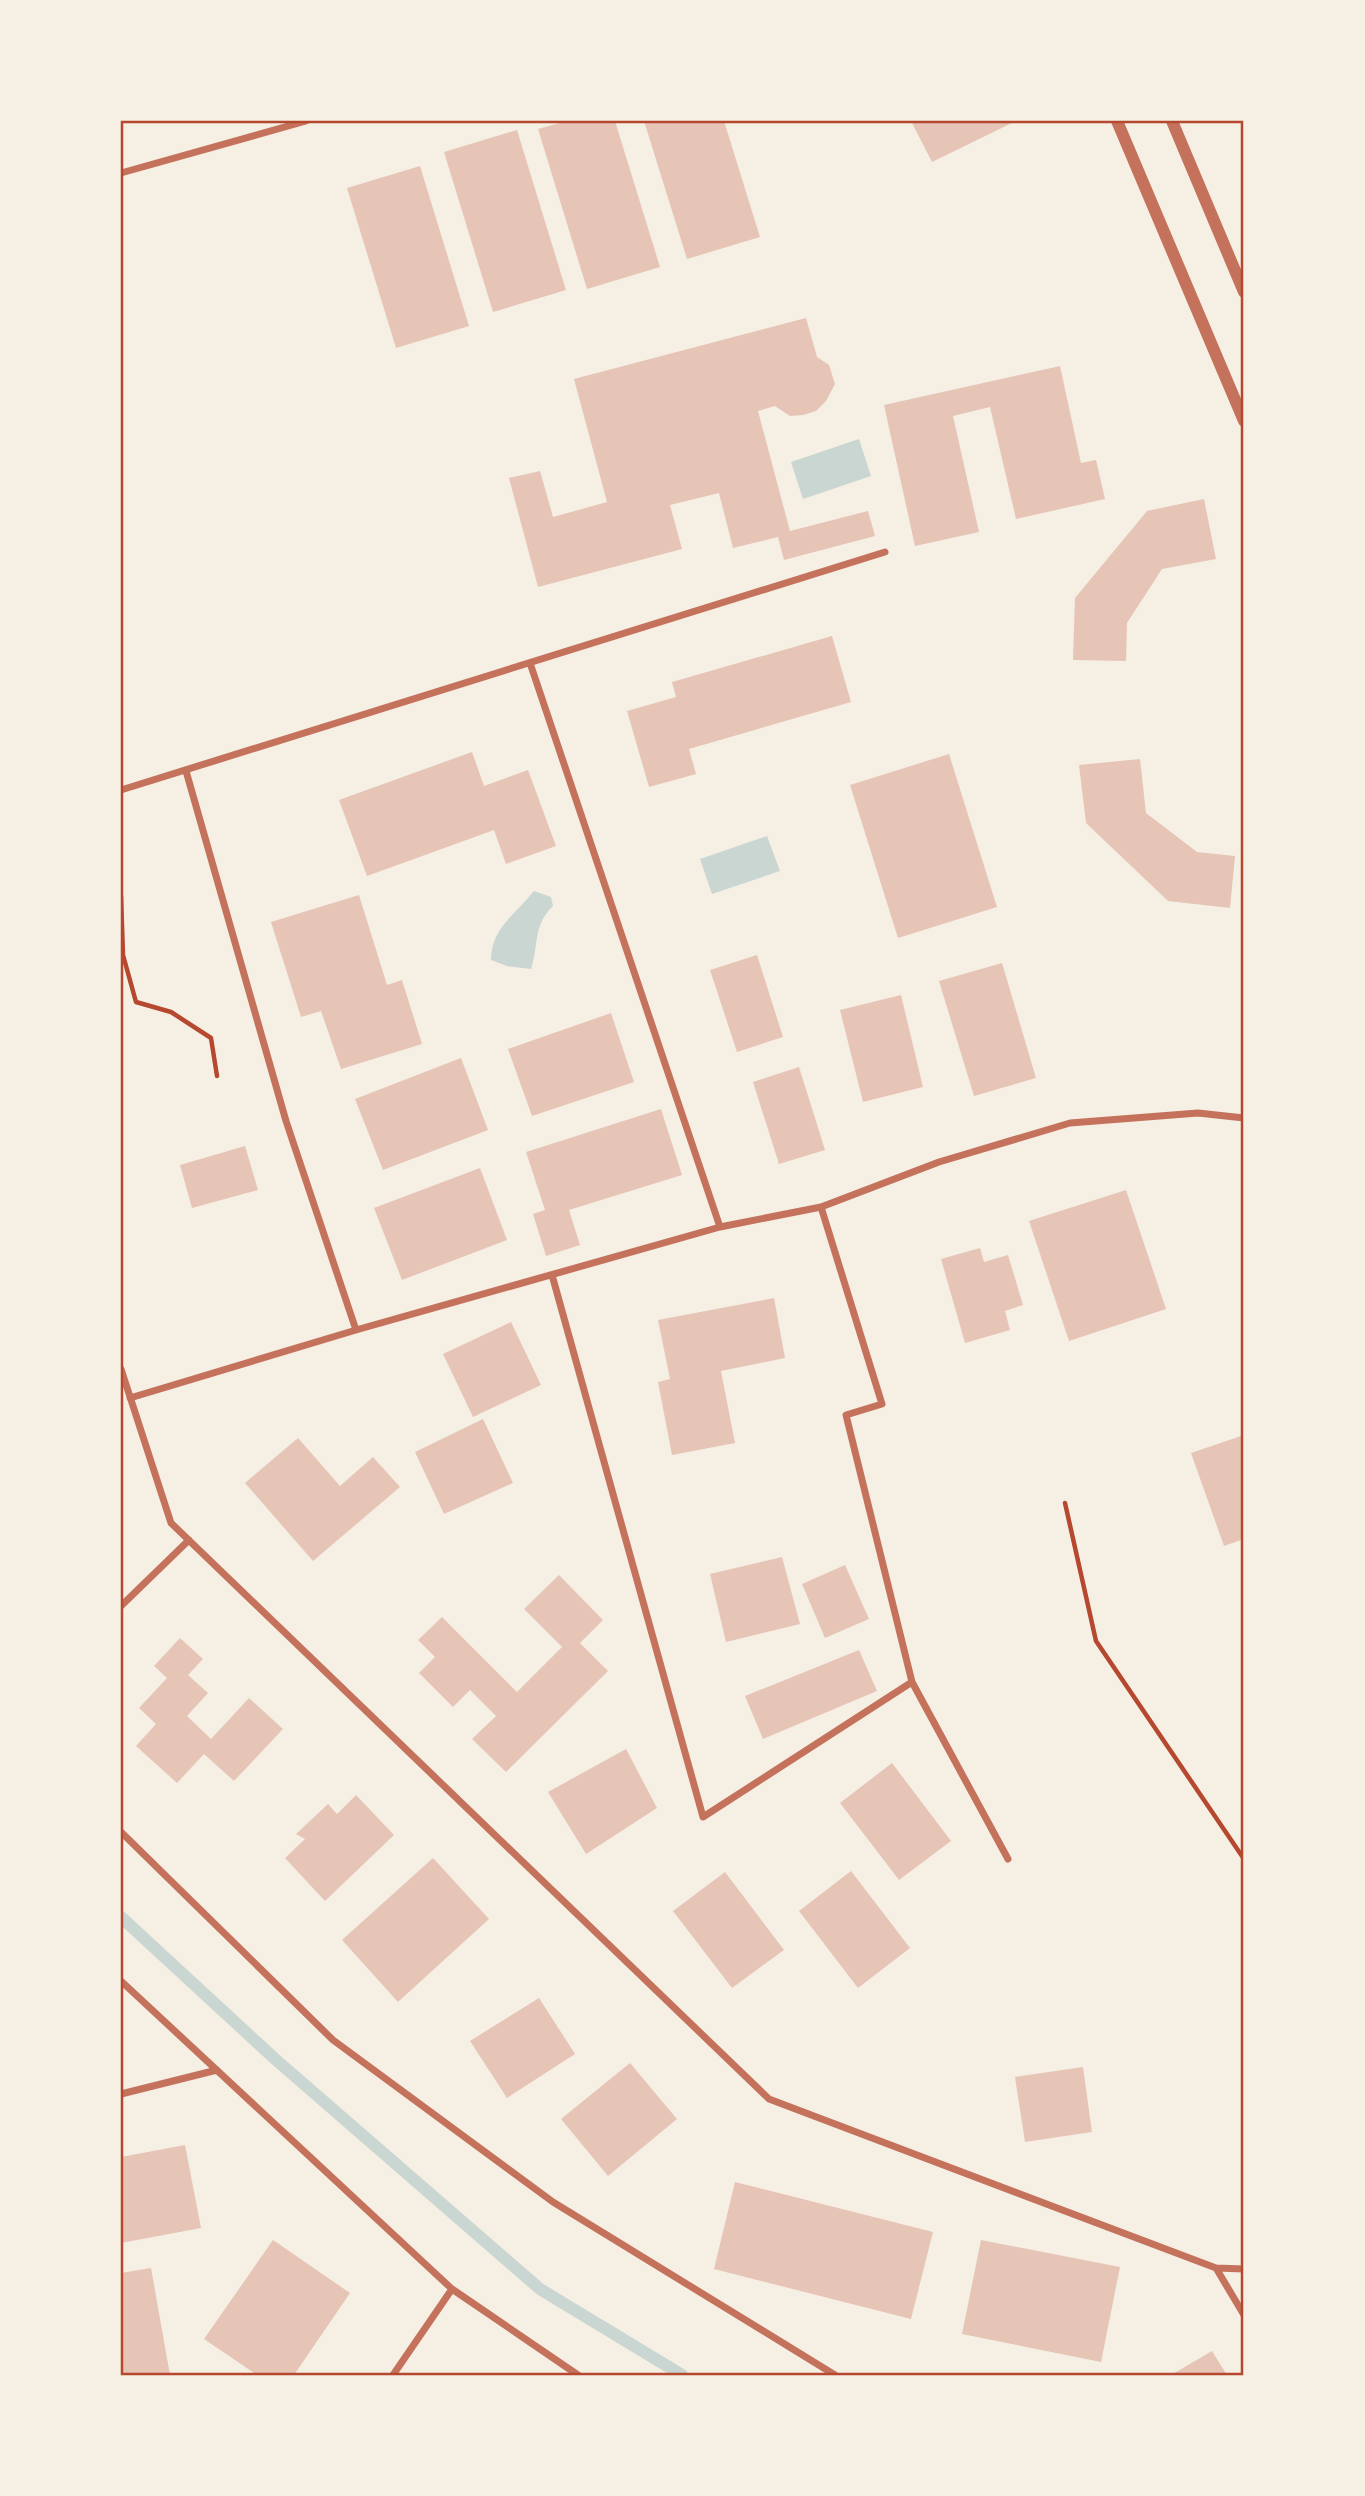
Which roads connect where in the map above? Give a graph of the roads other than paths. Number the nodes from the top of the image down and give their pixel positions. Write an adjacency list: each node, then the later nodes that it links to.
1 (306, 121): 4 (street)
2 (1117, 121): 6 (street)
3 (1172, 121): 5 (street)
4 (121, 173)
5 (1244, 292)
6 (1244, 421)
7 (885, 552): 8 (street)
8 (530, 663): 9 (street); 13 (street)
9 (186, 771): 10 (street); 15 (street)
10 (121, 790)
11 (1244, 1118): 12 (street)
12 (821, 1207): 13 (street); 20 (street)
13 (720, 1227): 14 (street)
14 (552, 1275): 15 (street); 20 (street)
15 (356, 1330): 17 (street)
16 (121, 1369): 17 (street)
17 (130, 1398): 18 (street)
18 (189, 1540): 19 (street); 26 (street)
19 (121, 1606)
20 (912, 1682): 22 (street)
21 (121, 1832): 32 (street)
22 (1008, 1859)
23 (121, 1981): 24 (street)
24 (217, 2070): 25 (street); 28 (street)
25 (121, 2094)
26 (1216, 2268): 27 (street); 29 (street)
27 (1244, 2269)
28 (452, 2289): 30 (street); 31 (street)
29 (1244, 2315)
30 (393, 2375)
31 (578, 2375)
32 (835, 2375)

